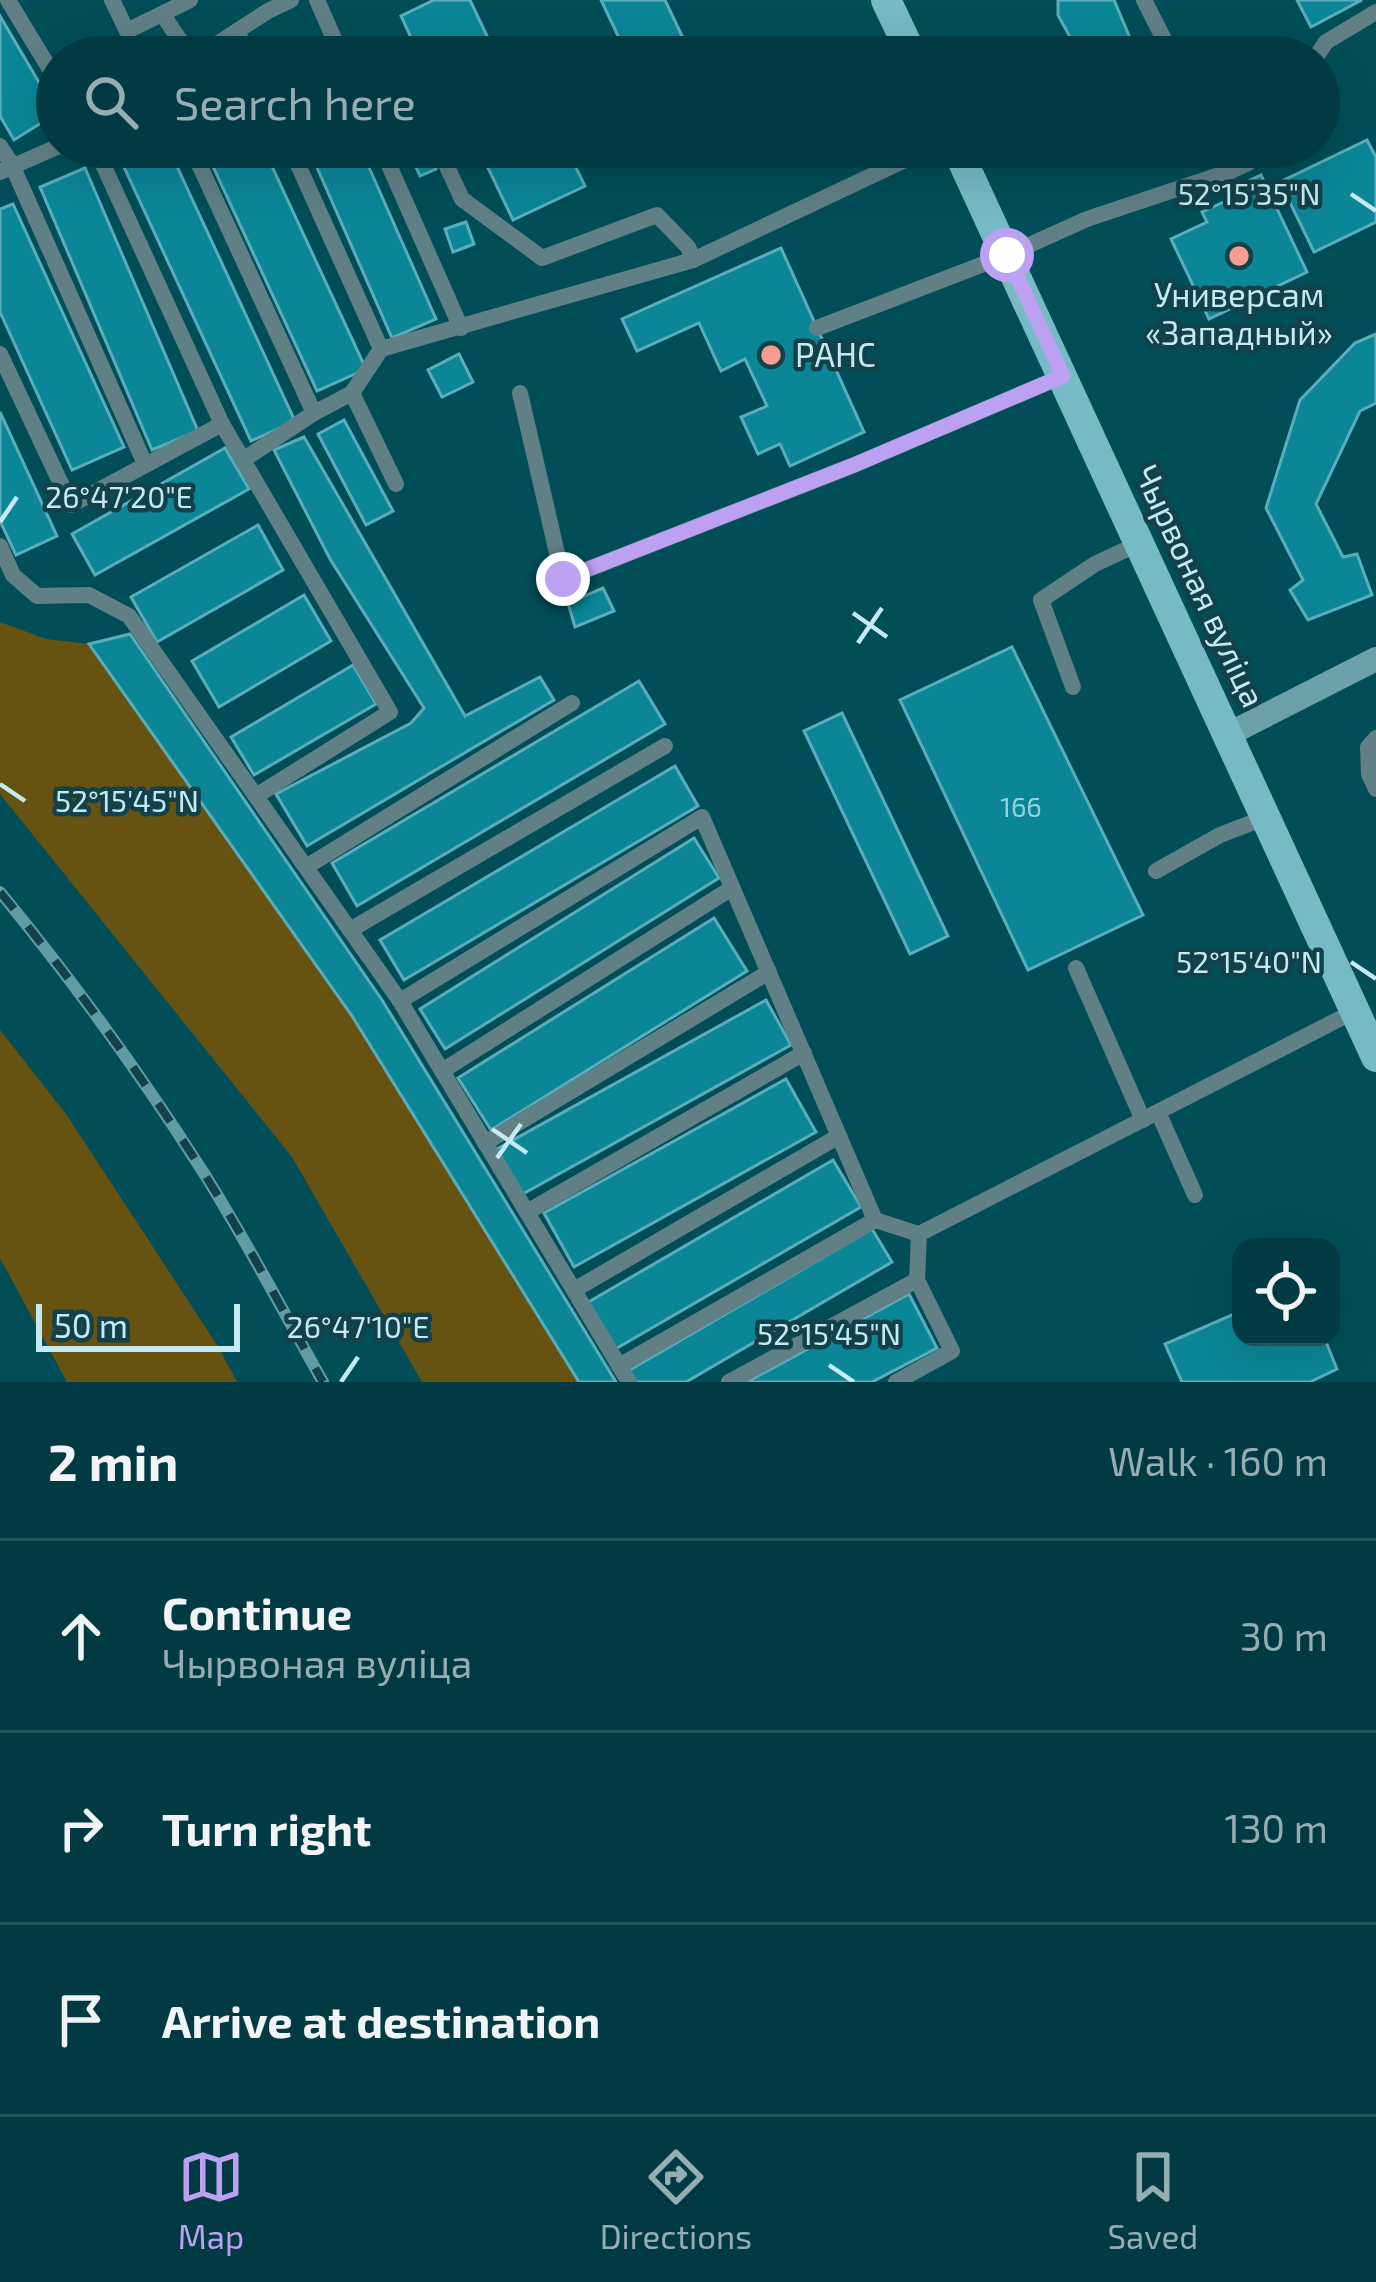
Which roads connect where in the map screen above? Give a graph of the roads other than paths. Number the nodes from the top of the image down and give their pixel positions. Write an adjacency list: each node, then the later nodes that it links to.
1 (8, 0): 19 (lane)
2 (112, 0): 10 (lane)
3 (190, 0): 10 (lane)
4 (291, 0): 8 (lane)
5 (316, 0): 15 (lane)
6 (886, 0): 16 (main road)
7 (1144, 0): 17 (lane)
8 (267, 6): 11 (lane)
9 (1376, 12): 18 (lane)
10 (163, 15): 12 (lane)
11 (237, 31): 13 (lane); 14 (lane)
12 (178, 36)
13 (229, 36)
14 (239, 36)
15 (332, 36)
16 (903, 36)
17 (1162, 36)
18 (1335, 36)
19 (36, 46)
20 (0, 146): 31 (lane)
21 (36, 156): 31 (lane)
22 (104, 168): 43 (lane)
23 (200, 168): 42 (lane)
24 (299, 168): 37 (lane)
25 (390, 168): 35 (lane)
26 (448, 168): 34 (lane)
27 (888, 168): 34 (lane)
28 (966, 168): 33 (main road, Чырвоная вуліца)
29 (1229, 168): 32 (lane)
30 (1237, 168): 32 (lane)
31 (6, 169): 45 (lane)
32 (1231, 171): 33 (lane)
33 (1007, 255): 36 (lane); 39 (main road, Чырвоная вуліца)
34 (693, 260): 35 (lane)
35 (461, 328): 37 (lane)
36 (817, 328)
37 (381, 349): 40 (lane)
38 (0, 354): 45 (lane)
39 (1063, 376): 41 (lane); 47 (main road, Чырвоная вуліца)
40 (352, 393): 42 (lane); 46 (lane)
41 (520, 394)
42 (314, 413): 44 (lane)
43 (222, 424): 44 (lane); 45 (lane)
44 (243, 460): 56 (lane)
45 (145, 464)
46 (396, 484)
47 (1141, 543): 50 (lane); 52 (main road, Чырвоная вуліца)
48 (0, 546): 56 (lane)
49 (1376, 659): 52 (street)
50 (1073, 687)
51 (572, 703): 58 (lane)
52 (1229, 734): 57 (main road, Чырвоная вуліца)
53 (1376, 738): 55 (lane)
54 (664, 746): 61 (lane)
55 (1376, 789)
56 (256, 796): 58 (lane)
57 (1267, 818): 59 (lane); 65 (main road, Чырвоная вуліца)
58 (306, 867): 61 (lane)
59 (1156, 871)
60 (732, 888): 63 (lane); 64 (lane); 68 (lane)
61 (350, 930): 64 (lane)
62 (1076, 968): 69 (lane)
63 (769, 972): 66 (lane); 71 (lane)
64 (400, 1001): 68 (lane)
65 (1355, 1011): 67 (main road, Чырвоная вуліца); 69 (lane)
66 (804, 1053): 70 (lane); 73 (lane)
67 (1376, 1057)
68 (442, 1071): 71 (lane)
69 (1150, 1116): 72 (lane); 75 (lane)
70 (839, 1136): 74 (lane); 77 (lane)
71 (485, 1143): 73 (lane)
72 (1195, 1195)
73 (527, 1212): 77 (lane)
74 (875, 1220): 75 (lane); 78 (lane)
75 (920, 1234): 76 (lane)
76 (916, 1280): 79 (lane); 80 (lane)
77 (574, 1289): 78 (lane)
78 (624, 1374)
79 (729, 1382)
80 (896, 1382)

